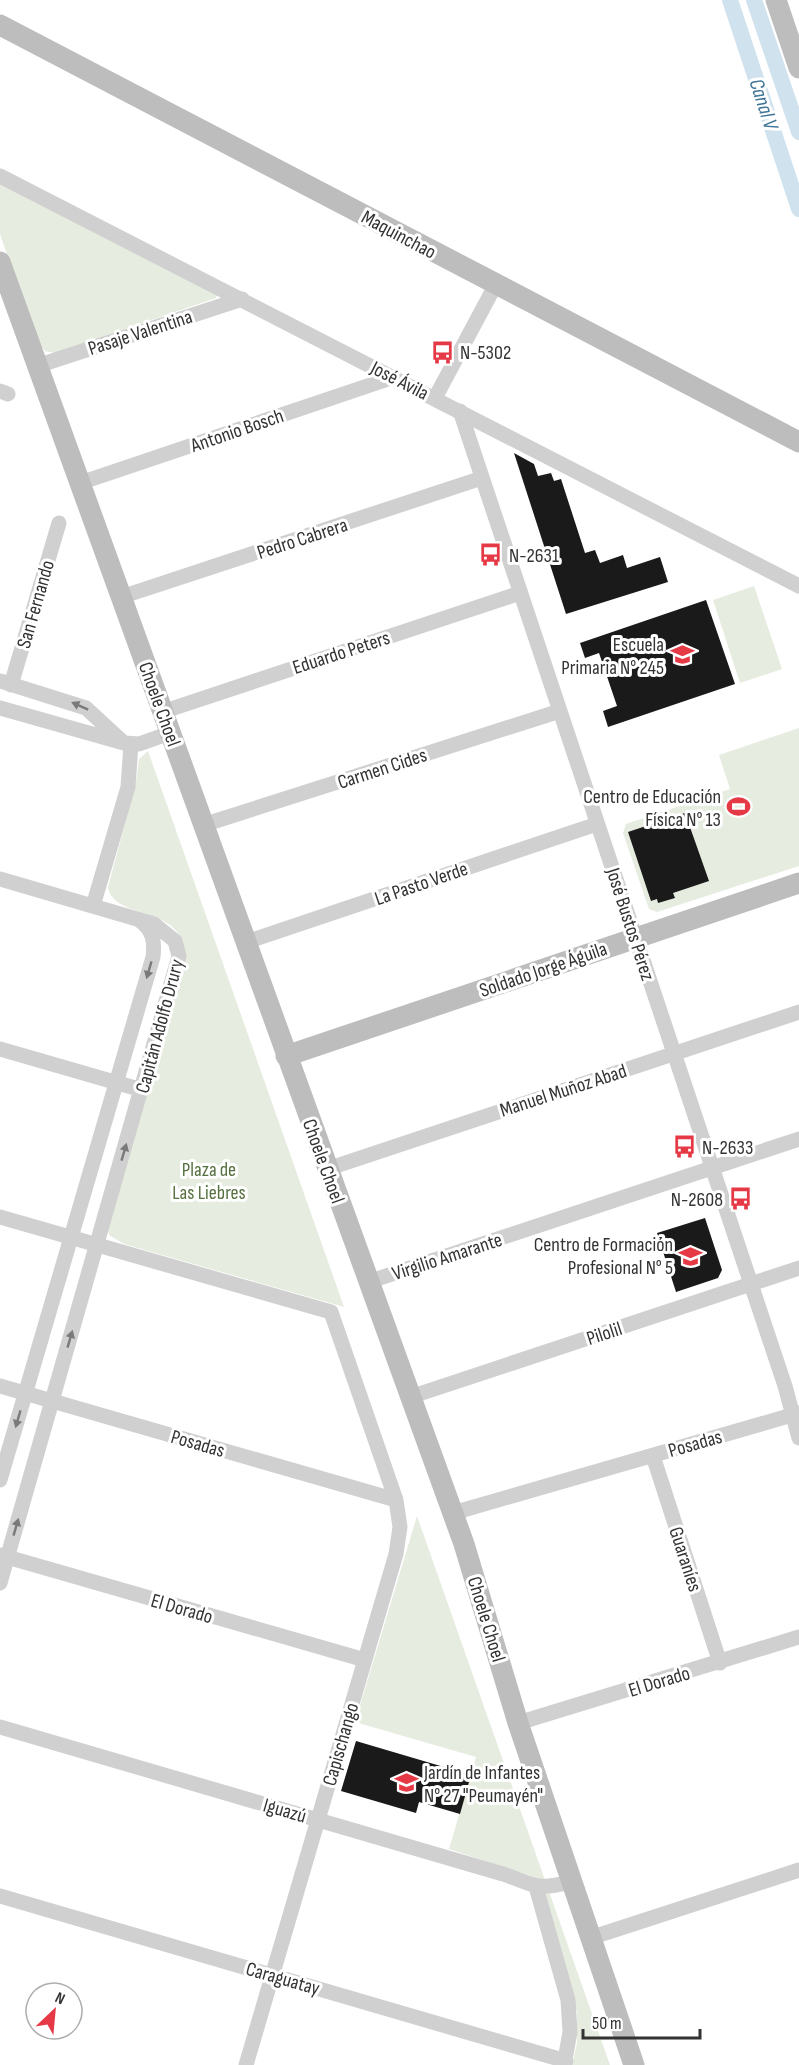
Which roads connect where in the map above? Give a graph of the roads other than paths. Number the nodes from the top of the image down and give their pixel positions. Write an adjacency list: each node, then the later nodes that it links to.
1 (776, 0): 3 (street)
2 (0, 25): 6 (street, Maquinchao)
3 (799, 68)
4 (0, 176): 7 (street, José Ávila)
5 (0, 262): 8 (street, Choele Choel)
6 (496, 284): 10 (street); 12 (street, Maquinchao)
7 (242, 299): 8 (street, Pasaje Valentina); 9 (street, José Ávila)
8 (38, 366): 14 (street, Choele Choel)
9 (394, 377): 10 (street, José Ávila); 14 (street, Antonio Bosch)
10 (435, 398): 11 (street, José Ávila)
11 (459, 411): 13 (street, José Bustos Pérez); 16 (street, José Ávila)
12 (799, 442)
13 (482, 478): 17 (street, José Bustos Pérez); 18 (street, Pedro Cabrera)
14 (80, 483): 18 (street, Choele Choel)
15 (59, 523): 19 (street, San Fernando)
16 (799, 586)
17 (520, 593): 21 (street, José Bustos Pérez); 22 (street, Eduardo Peters)
18 (121, 597): 22 (street, Choele Choel)
19 (5, 683): 24 (street, one-way to 19)
20 (0, 708): 24 (street)
21 (560, 711): 25 (street, José Bustos Pérez); 26 (street, Carmen Cides)
22 (162, 712): 23 (street, Choele Choel)
23 (170, 733): 24 (street); 26 (street, Choele Choel)
24 (128, 744): 29 (street)
25 (597, 824): 31 (street, José Bustos Pérez); 32 (street, La Pasto Verde)
26 (203, 825): 32 (street, Choele Choel)
27 (0, 879): 29 (street)
28 (799, 883): 31 (street, Soldado Jorge Águila)
29 (93, 906): 30 (street)
30 (137, 918): 37 (street, Capitán Adolfo Drury, one-way to 37); 38 (street, Capitán Adolfo Drury)
31 (635, 938): 35 (street, José Bustos Pérez); 36 (street, Soldado Jorge Águila)
32 (246, 942): 36 (street, Choele Choel)
33 (799, 1012): 35 (street, Manuel Muñoz Abad)
34 (0, 1049): 37 (street)
35 (674, 1054): 40 (street, José Bustos Pérez); 41 (street, Manuel Muñoz Abad)
36 (286, 1056): 41 (street, Choele Choel)
37 (116, 1083): 38 (street); 43 (street, Capitán Adolfo Drury)
38 (142, 1090): 44 (street, Capitán Adolfo Drury, one-way to 38)
39 (799, 1139): 40 (street, Virgilio Amarante)
40 (712, 1168): 46 (street, Virgilio Amarante); 47 (street, José Bustos Pérez)
41 (327, 1169): 46 (street, Choele Choel)
42 (0, 1216): 43 (street)
43 (71, 1237): 44 (street); 49 (street, Capitán Adolfo Drury)
44 (98, 1245): 51 (street, Capitán Adolfo Drury, one-way to 44); 56 (street)
45 (799, 1268): 47 (street, Pilolil)
46 (368, 1282): 50 (street, Choele Choel)
47 (751, 1284): 50 (street, Pilolil); 52 (street, José Bustos Pérez)
48 (0, 1386): 49 (street, Posadas)
49 (25, 1394): 51 (street, Posadas); 55 (street, Capitán Adolfo Drury, one-way to 55)
50 (410, 1397): 57 (street, Choele Choel)
51 (52, 1401): 56 (street, Posadas); 58 (street, Capitán Adolfo Drury, one-way to 51)
52 (796, 1414): 53 (street, José Bustos Pérez); 54 (street, Posadas)
53 (799, 1438)
54 (653, 1456): 57 (street, Posadas); 62 (street, Guaraníes)
55 (0, 1480)
56 (396, 1500): 61 (street, Capischango)
57 (453, 1514): 63 (street, Choele Choel)
58 (4, 1556): 59 (street, Capitán Adolfo Drury); 61 (street, El Dorado)
59 (0, 1583)
60 (799, 1637): 62 (street, El Dorado)
61 (365, 1660): 65 (street, Capischango)
62 (720, 1663): 63 (street, El Dorado)
63 (518, 1723): 67 (street, Choele Choel)
64 (0, 1727): 65 (street, Iguazú)
65 (318, 1819): 68 (street, Iguazú); 71 (street, Capischango)
66 (799, 1870): 70 (street)
67 (570, 1882): 68 (street, Iguazú); 70 (street, Choele Choel)
68 (537, 1887): 72 (street)
69 (0, 1896): 71 (street, Caraguatay)
70 (590, 1938): 74 (street, Choele Choel)
71 (272, 1975): 72 (street, Caraguatay); 73 (street, Capischango)
72 (565, 2063)
73 (246, 2065)
74 (634, 2065)

